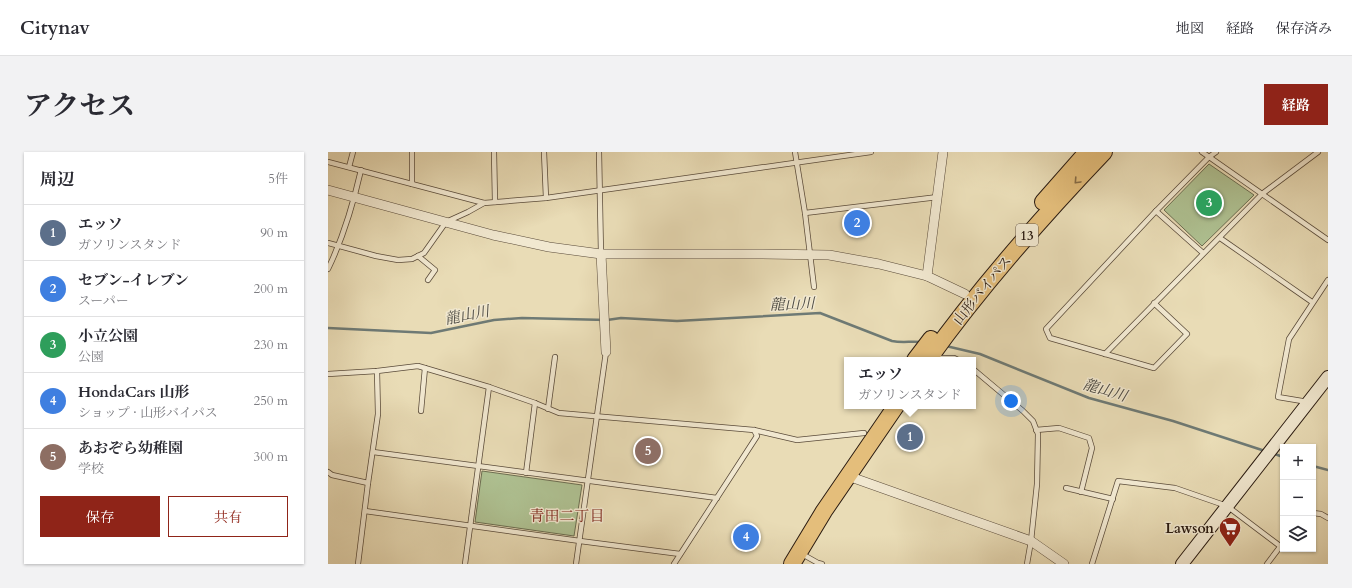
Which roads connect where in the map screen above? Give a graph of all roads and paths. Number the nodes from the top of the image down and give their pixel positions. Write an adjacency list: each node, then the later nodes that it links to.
1 (353, 152): 17 (lane)
2 (412, 152): 19 (lane)
3 (494, 152): 26 (lane)
4 (544, 152): 25 (lane)
5 (599, 152): 21 (lane)
6 (795, 152): 16 (lane)
7 (871, 152): 16 (lane)
8 (943, 152): 23 (street)
9 (1087, 152): 44 (highway, 山形バイパス / 13)
10 (1104, 152): 47 (highway, 山形バイパス / 13, one-way to 47)
11 (1202, 152): 14 (lane)
12 (1216, 152): 14 (lane)
13 (1318, 152): 22 (lane)
14 (1209, 157): 22 (lane); 28 (lane)
15 (328, 162): 17 (lane)
16 (797, 162): 21 (lane); 29 (lane)
17 (349, 168): 18 (lane)
18 (361, 170): 19 (lane); 24 (lane)
19 (412, 184): 27 (lane)
20 (328, 190): 24 (street)
21 (600, 190): 25 (lane); 36 (lane)
22 (1262, 194): 31 (lane); 32 (lane)
23 (938, 197): 29 (lane); 40 (street)
24 (355, 198): 30 (street); 34 (lane)
25 (546, 198): 26 (lane)
26 (495, 202): 27 (lane)
27 (484, 203): 30 (lane)
28 (1156, 211): 35 (lane); 49 (lane)
29 (805, 213): 37 (lane)
30 (446, 222): 36 (street); 38 (lane)
31 (1220, 238): 35 (lane); 45 (lane)
32 (1328, 240)
33 (328, 243): 34 (lane)
34 (339, 246): 38 (lane); 39 (lane)
35 (1204, 253): 46 (lane)
36 (601, 254): 37 (street); 48 (street)
37 (810, 254): 40 (street); 43 (lane)
38 (418, 256): 41 (lane)
39 (328, 269)
40 (927, 276): 44 (street)
41 (428, 280)
42 (1328, 280): 45 (lane)
43 (814, 287)
44 (965, 294): 47 (highway, 山形バイパス / 13)
45 (1312, 302): 58 (lane)
46 (1154, 303): 49 (lane); 49 (lane)
47 (953, 318): 51 (highway, 山形バイパス / 13)
48 (606, 352): 64 (lane)
49 (1106, 354)
50 (555, 357): 60 (lane)
51 (924, 357)
52 (425, 368): 53 (lane); 57 (lane); 63 (lane)
53 (377, 370): 55 (lane); 68 (lane)
54 (976, 372): 66 (lane)
55 (328, 374)
56 (1328, 377): 58 (street)
57 (489, 388): 59 (lane); 69 (lane)
58 (1309, 402): 79 (street)
59 (535, 403): 60 (lane); 71 (lane)
60 (548, 409): 64 (lane)
61 (881, 409): 67 (highway)
62 (894, 409): 72 (highway)
63 (421, 411)
64 (597, 417): 65 (lane); 73 (lane)
65 (754, 430): 67 (lane); 77 (lane)
66 (1036, 430): 76 (lane); 85 (lane)
67 (864, 433): 94 (highway)
68 (373, 452): 69 (lane); 74 (lane)
69 (477, 466): 71 (lane); 83 (lane)
70 (328, 472): 74 (lane)
71 (526, 473): 73 (lane)
72 (848, 476): 85 (street); 89 (highway)
73 (587, 481): 77 (lane); 84 (lane)
74 (368, 483): 80 (lane)
75 (1066, 488): 76 (lane)
76 (1081, 492): 78 (lane)
77 (717, 498): 88 (lane)
78 (1113, 499): 79 (lane); 98 (lane)
79 (1227, 506): 86 (lane); 99 (street)
80 (365, 511): 83 (lane); 90 (lane)
81 (1316, 513): 82 (lane)
82 (1328, 518)
83 (469, 526): 84 (lane); 91 (lane)
84 (580, 541): 88 (lane); 92 (lane)
85 (1031, 541): 96 (lane); 97 (street)
86 (1280, 543)
87 (1280, 546): 100 (lane)
88 (680, 554): 93 (lane)
89 (796, 558): 95 (lane)
90 (358, 564)
91 (465, 564)
92 (576, 564)
93 (674, 564)
94 (780, 564)
95 (822, 564)
96 (1027, 564)
97 (1064, 564)
98 (1092, 564)
99 (1182, 564)
100 (1266, 564)

